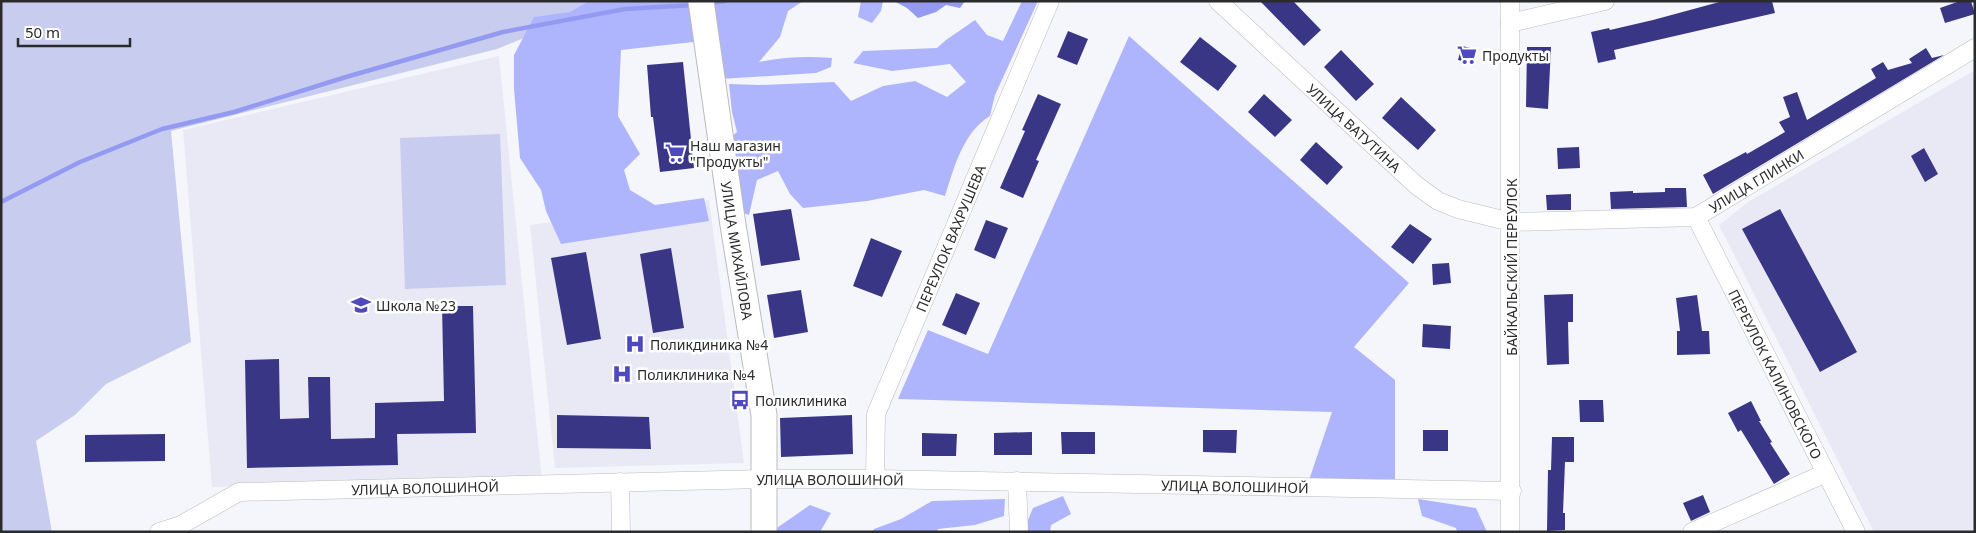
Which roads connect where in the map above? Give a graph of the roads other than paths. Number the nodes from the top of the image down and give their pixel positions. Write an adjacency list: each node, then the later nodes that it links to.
1 (1050, 1): 11 (street, ПЕРЕУЛОК ВАХРУШЕВА)
2 (1218, 1): 9 (street, УЛИЦА ВАТУТИНА)
3 (1510, 1): 6 (street, БАЙКАЛЬСКИЙ ПЕРЕУЛОК)
4 (1605, 1): 6 (street)
5 (701, 4): 12 (street, УЛИЦА МИХАЙЛОВА)
6 (1510, 23): 9 (street, БАЙКАЛЬСКИЙ ПЕРЕУЛОК)
7 (1975, 48): 8 (street, УЛИЦА ГЛИНКИ)
8 (1696, 217): 9 (street, УЛИЦА ГЛИНКИ); 10 (street, ПЕРЕУЛОК КАЛИНОВСКОГО)
9 (1511, 222): 15 (street, БАЙКАЛЬСКИЙ ПЕРЕУЛОК)
10 (1826, 473): 21 (street); 22 (street, ПЕРЕУЛОК КАЛИНОВСКОГО)
11 (875, 478): 12 (street, УЛИЦА ВОЛОШИНОЙ); 13 (street, УЛИЦА ВОЛОШИНОЙ)
12 (764, 479): 14 (street, УЛИЦА ВОЛОШИНОЙ); 18 (street, УЛИЦА МИХАЙЛОВА)
13 (1017, 481): 15 (street, УЛИЦА ВОЛОШИНОЙ); 19 (street)
14 (620, 482): 16 (street, УЛИЦА ВОЛОШИНОЙ); 17 (street)
15 (1512, 491): 20 (street, БАЙКАЛЬСКИЙ ПЕРЕУЛОК)
16 (159, 532)
17 (621, 532)
18 (764, 532)
19 (1019, 532)
20 (1510, 532)
21 (1692, 532)
22 (1856, 532)

